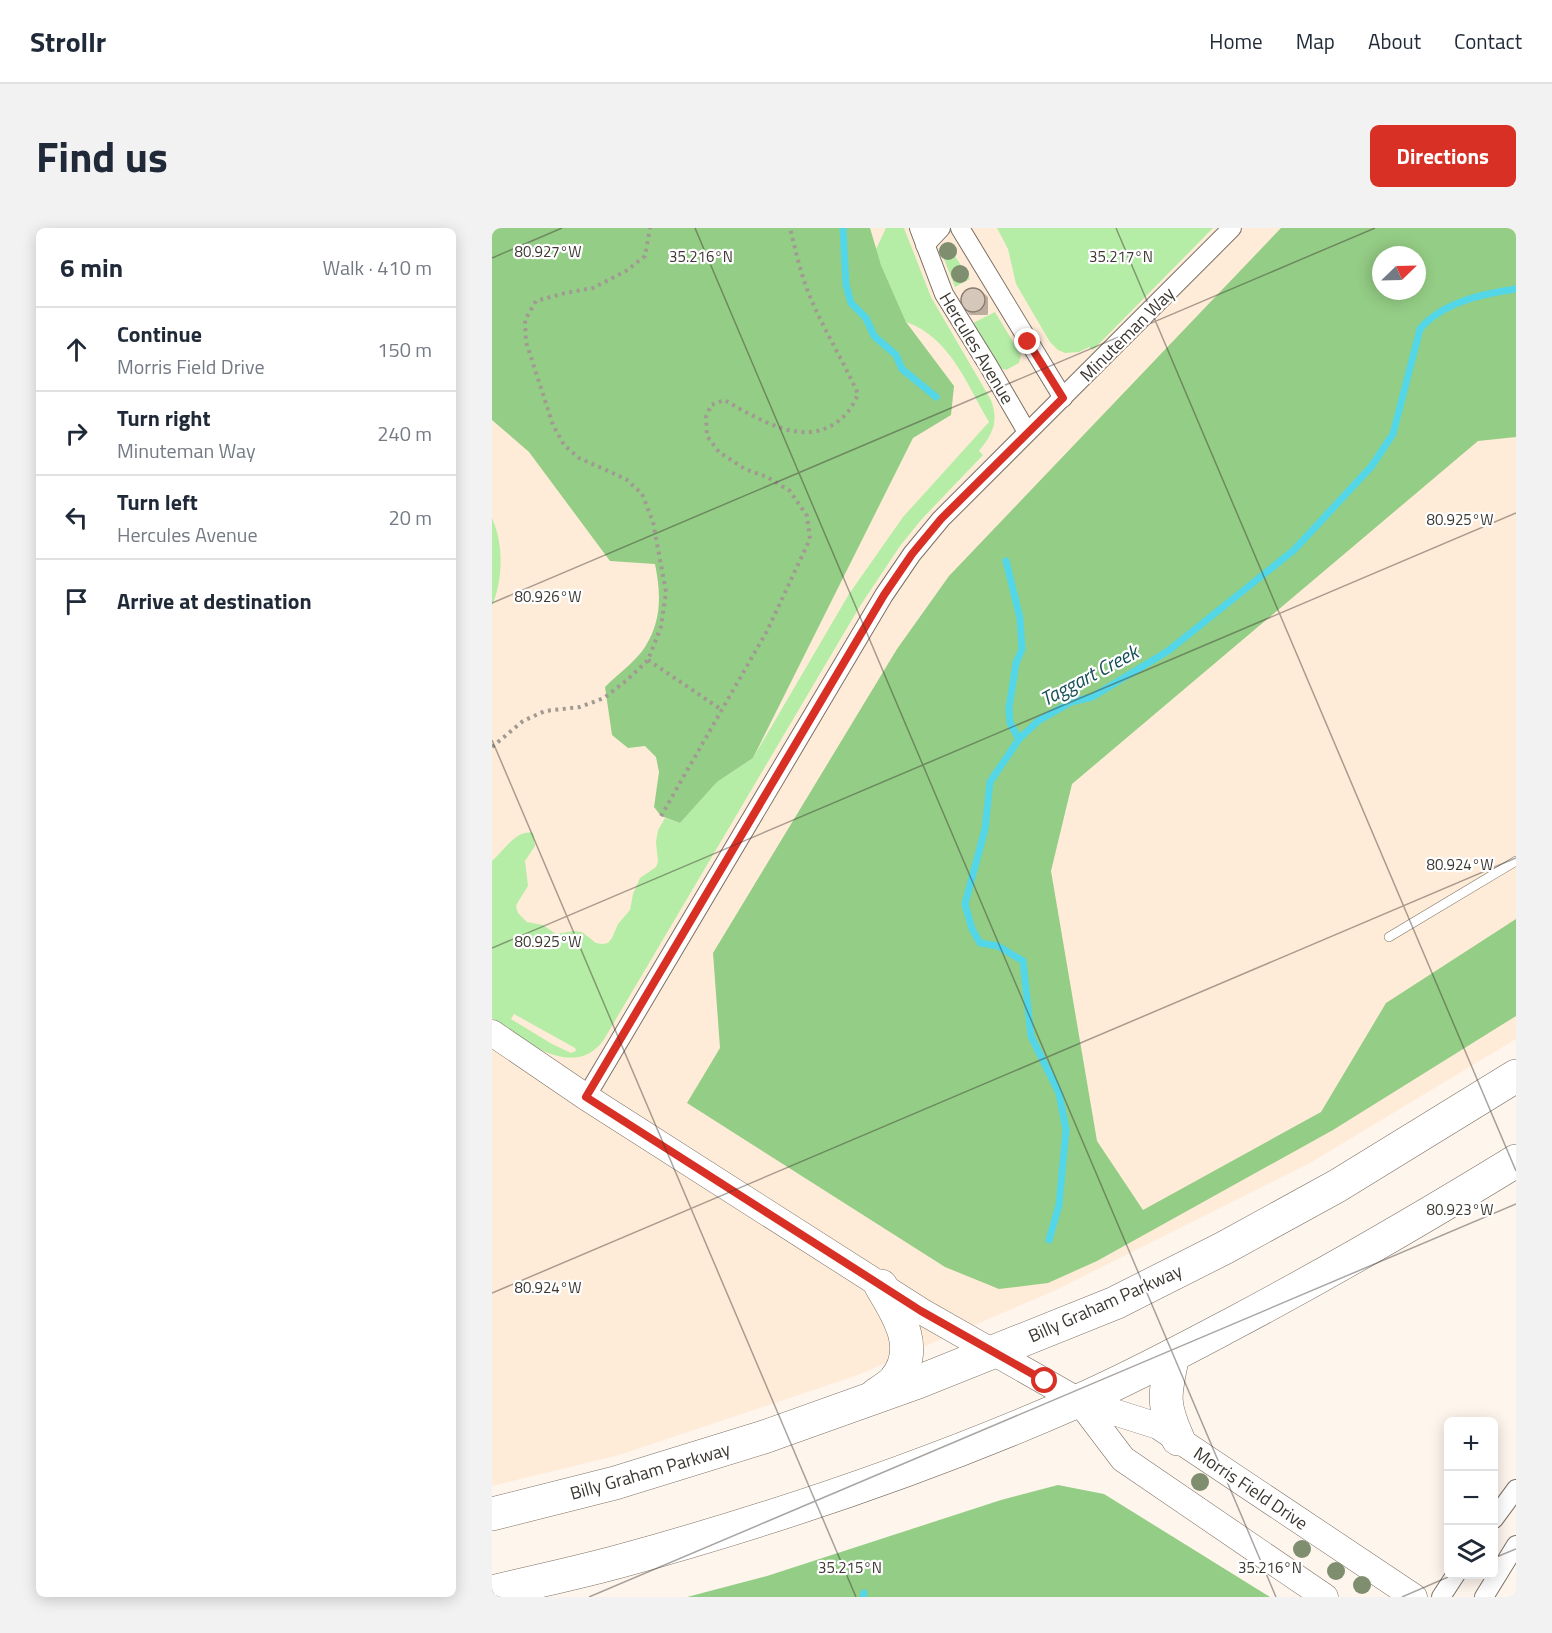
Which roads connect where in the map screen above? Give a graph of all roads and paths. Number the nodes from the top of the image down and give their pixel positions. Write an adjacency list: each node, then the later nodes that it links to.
1 (650, 228): 9 (path)
2 (790, 228): 10 (path)
3 (940, 228): 6 (street)
4 (960, 228): 7 (street)
5 (1232, 228): 7 (street, Minuteman Way)
6 (922, 236): 8 (street, Hercules Avenue)
7 (1063, 398): 8 (street, Minuteman Way)
8 (1027, 432): 17 (street, Minuteman Way)
9 (648, 660): 10 (path); 11 (path)
10 (722, 710): 12 (path)
11 (492, 747)
12 (661, 816)
13 (1516, 861): 14 (lane)
14 (1389, 937)
15 (492, 1033): 17 (street, Morris Field Drive)
16 (1516, 1077): 20 (highway, Billy Graham Parkway)
17 (586, 1097): 19 (street, Morris Field Drive)
18 (1516, 1161): 21 (highway)
19 (881, 1286): 20 (street, Morris Field Drive); 22 (highway)
20 (994, 1352): 22 (highway, Billy Graham Parkway); 23 (street, Morris Field Drive)
21 (1173, 1355): 23 (highway); 24 (highway)
22 (869, 1399): 27 (highway, Billy Graham Parkway)
23 (1079, 1401): 24 (street, Morris Field Drive); 30 (highway); 31 (street, Morris Field Drive)
24 (1178, 1439): 32 (street, Morris Field Drive)
25 (1516, 1489): 26 (street)
26 (1498, 1514)
27 (492, 1515)
28 (1516, 1545): 34 (street)
29 (1453, 1579): 33 (street)
30 (492, 1592)
31 (1325, 1597)
32 (1414, 1597)
33 (1441, 1597)
34 (1484, 1597)

